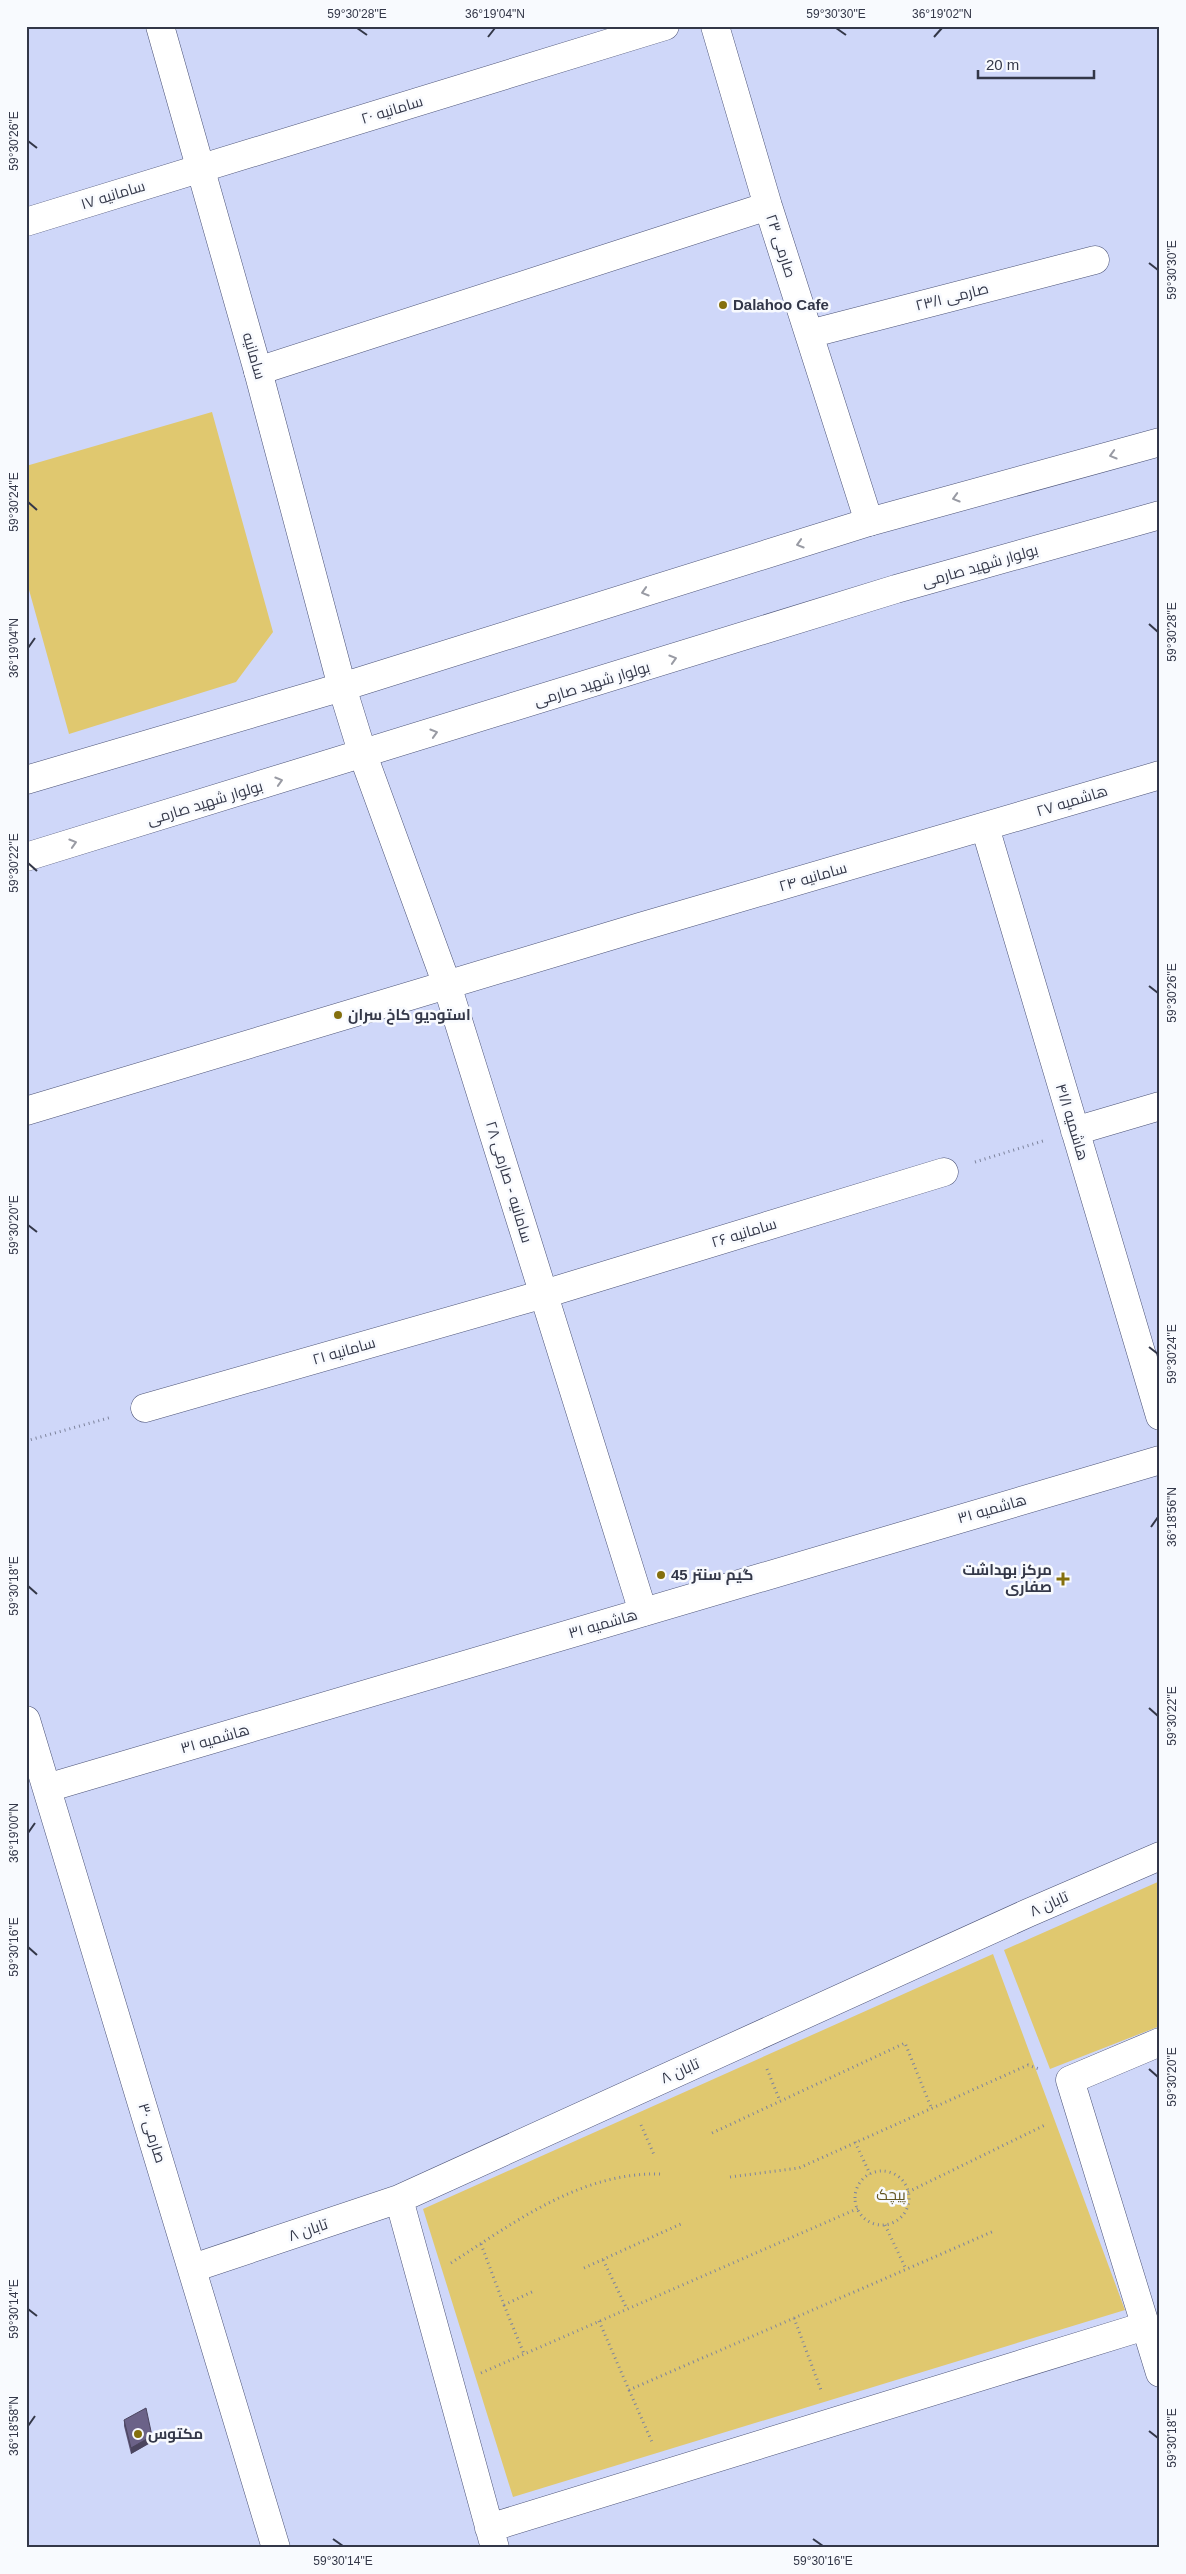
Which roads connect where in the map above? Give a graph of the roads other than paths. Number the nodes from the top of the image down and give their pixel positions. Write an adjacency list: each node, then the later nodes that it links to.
1 (160, 26): 4 (street, سامانیه)
2 (665, 26): 4 (street, سامانیه ۲۰)
3 (715, 26): 5 (street, صارمی ۲۳)
4 (201, 169): 6 (street, سامانیه ۱۷); 9 (street, سامانیه)
5 (768, 206): 8 (street, صارمی ۲۳); 9 (street)
6 (26, 222)
7 (1095, 260): 8 (street, صارمی ۲۳/۱)
8 (809, 334): 12 (street, صارمی ۲۳)
9 (258, 371): 13 (street, سامانیه)
10 (1160, 442): 12 (street, one-way to 12)
11 (1160, 515): 14 (street, بولوار شهید صارمی, one-way to 11)
12 (870, 522): 13 (street, one-way to 13)
13 (342, 687): 14 (street, سامانیه); 16 (street)
14 (363, 755): 18 (street, بولوار شهید صارمی, one-way to 14); 19 (street, سامانیه - صارمی ۲۸)
15 (1160, 775): 17 (street, هاشمیه ۲۷)
16 (26, 780)
17 (985, 827): 19 (street, سامانیه ۲۴); 22 (street, هاشمیه ۴۱/۱)
18 (26, 857)
19 (447, 985): 21 (street, سامانیه ۲۴); 24 (street, سامانیه - صارمی ۲۸)
20 (1160, 1106): 22 (street)
21 (26, 1110)
22 (1075, 1130): 26 (street, هاشمیه ۴۱/۱)
23 (944, 1172): 24 (street, سامانیه ۲۶)
24 (544, 1294): 25 (street, سامانیه ۲۱); 28 (street, سامانیه - صارمی ۲۸)
25 (144, 1408)
26 (1160, 1416)
27 (1160, 1460): 28 (street, هاشمیه ۳۱)
28 (643, 1612): 30 (street, هاشمیه ۳۱)
29 (26, 1720): 30 (street, صارمی ۳۰)
30 (47, 1788): 34 (street, صارمی ۳۰)
31 (1160, 1856): 33 (street, تابان ۸)
32 (1160, 2042): 35 (street)
33 (399, 2199): 34 (street, تابان ۸); 37 (street)
34 (193, 2268): 38 (street, صارمی ۳۰)
35 (1146, 2326): 36 (street); 37 (street)
36 (1160, 2373)
37 (492, 2538)
38 (276, 2548)

